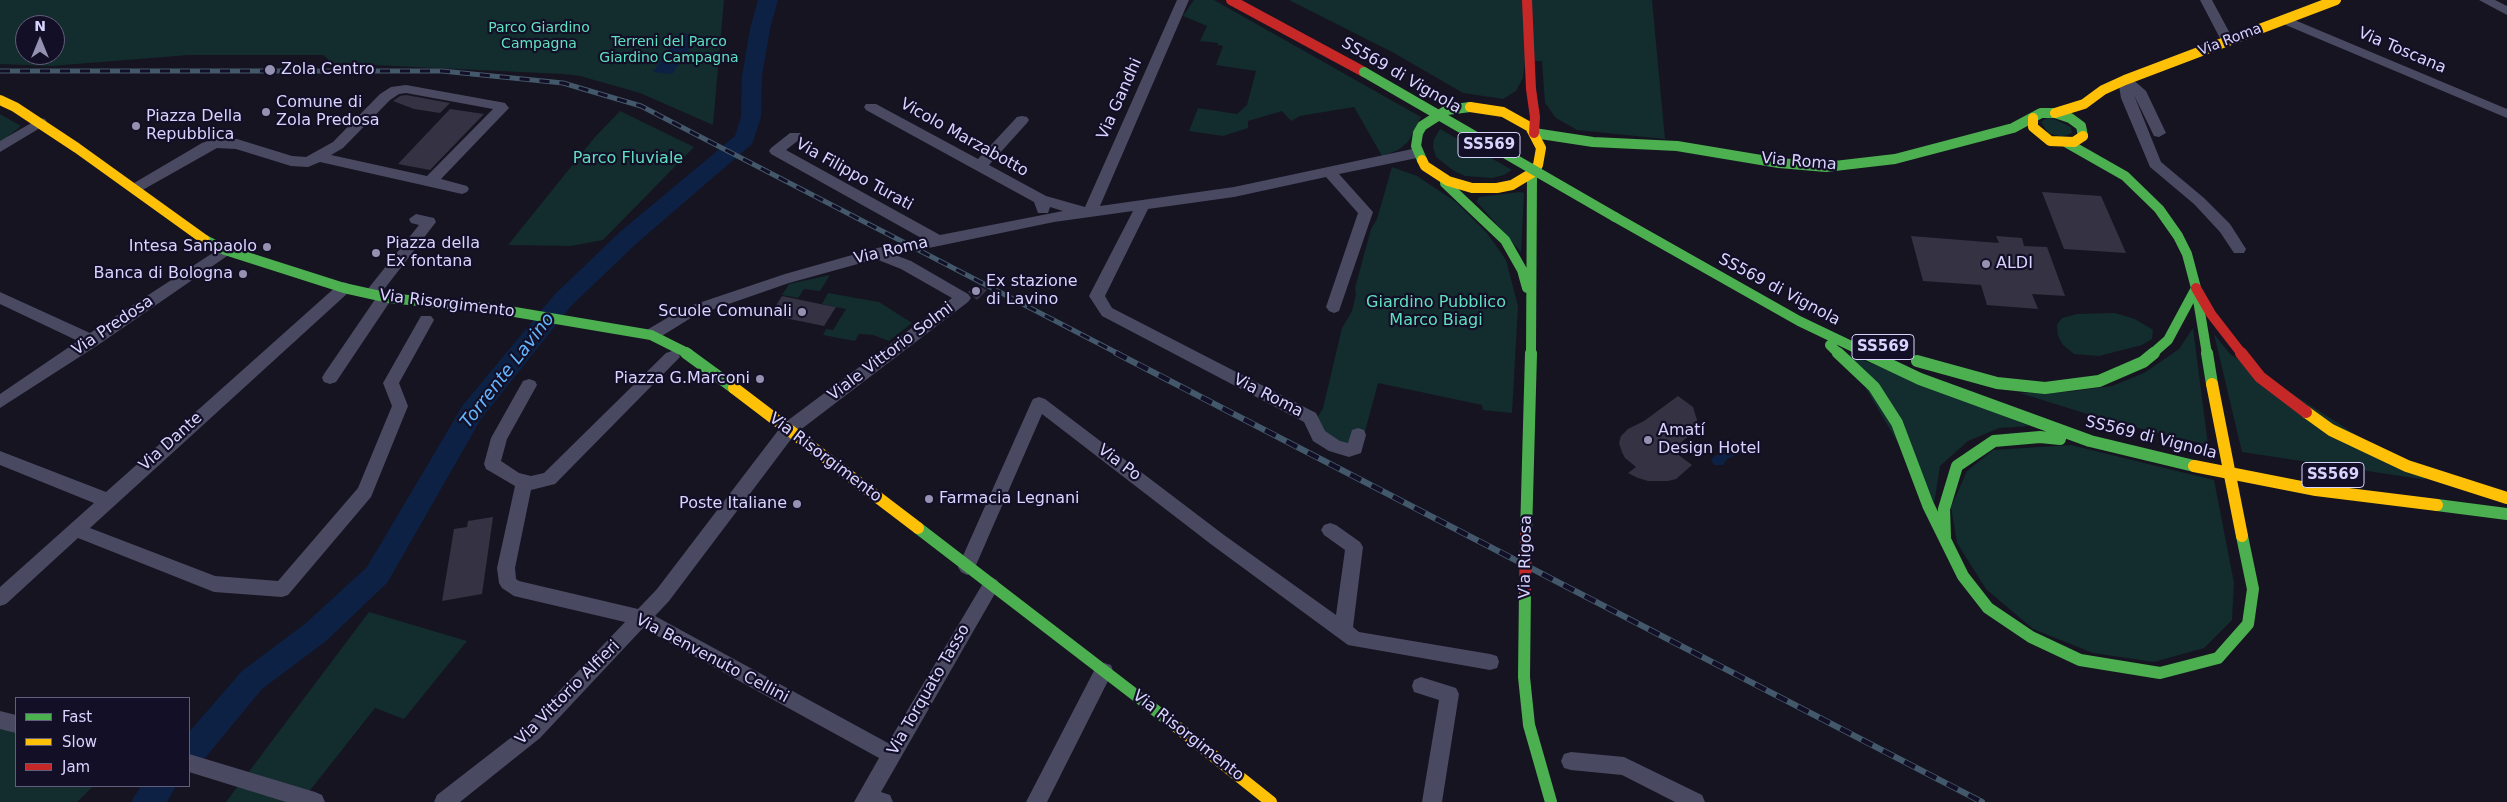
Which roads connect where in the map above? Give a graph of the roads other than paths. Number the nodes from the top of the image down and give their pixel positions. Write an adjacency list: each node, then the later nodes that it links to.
1 (1183, 0): 47 (street, Via Gandhi)
2 (1231, 0): 63 (main road, SS569 di Vignola / SS569, bridge)
3 (1254, 0): 38 (main road, SS569 di Vignola / SS569)
4 (1527, 0): 12 (main road)
5 (2206, 0): 10 (street)
6 (2336, 0): 9 (main road, Via Roma)
7 (2485, 0): 8 (street)
8 (2507, 11)
9 (2284, 20): 10 (main road, Via Roma); 19 (street, Via Toscana)
10 (2228, 41): 11 (main road, Via Roma)
11 (2125, 80): 14 (main road, Via Roma); 26 (street); 52 (street)
12 (1531, 89): 17 (main road); 25 (main road)
13 (0, 100): 22 (main road, Via Risorgimento)
14 (2084, 104): 18 (main road, Via Roma); 23 (main road)
15 (498, 106): 35 (street); 42 (street)
16 (871, 107): 37 (street, Vicolo Marzabotto)
17 (1503, 112): 25 (main road); 33 (main road)
18 (2055, 113): 20 (main road, Via Roma); 23 (main road)
19 (2507, 114)
20 (2033, 118): 24 (main road, Via Roma); 29 (main road)
21 (1022, 120): 37 (street)
22 (40, 122): 32 (street); 43 (main road, Via Risorgimento)
23 (2076, 122): 28 (main road)
24 (2001, 131): 29 (main road, Via Roma); 30 (main road, Via Roma)
25 (1534, 133): 30 (main road, Via Roma); 34 (main road)
26 (2159, 133)
27 (795, 136): 50 (street, Via Filippo Turati)
28 (2082, 136): 31 (main road); 36 (main road)
29 (2043, 137): 31 (main road, Via Roma)
30 (1593, 142): 34 (main road, Via Roma)
31 (2067, 144): 36 (main road, Via Roma)
32 (0, 147)
33 (1418, 154): 39 (street, Via Roma); 41 (main road)
34 (1541, 156): 40 (main road)
35 (320, 157): 42 (street); 43 (street)
36 (2109, 164): 57 (main road)
37 (980, 166): 45 (street, Vicolo Marzabotto)
38 (1550, 166)
39 (1329, 172): 46 (street, Via Roma); 60 (street)
40 (1532, 173): 41 (main road); 61 (main road, Via Rigosa)
41 (1438, 176): 61 (main road, Via Rigosa)
42 (430, 182): 44 (street)
43 (134, 189): 53 (main road, Via Risorgimento)
44 (462, 189)
45 (1041, 200): 47 (street, Vicolo Marzabotto); 48 (street)
46 (1143, 205): 47 (street, Via Roma); 72 (street, Via Roma)
47 (1087, 212): 48 (street, Via Roma)
48 (1044, 219): 50 (street, Via Roma)
49 (423, 221): 58 (street)
50 (937, 240): 51 (street, Via Roma)
51 (907, 248): 54 (street, Via Roma); 55 (street)
52 (2239, 249)
53 (225, 250): 56 (main road, Via Risorgimento); 65 (street, Via Predosa)
54 (877, 253): 55 (street, Viale Vittorio Solmi); 64 (street, Via Roma)
55 (906, 265): 71 (street, Viale Vittorio Solmi)
56 (344, 288): 58 (main road, Via Risorgimento); 80 (street, Via Dante)
57 (2196, 288): 69 (main road, SS569); 79 (main road); 84 (main road, bridge)
58 (379, 295): 62 (main road, Via Risorgimento); 67 (street)
59 (0, 298): 65 (street)
60 (1334, 307)
61 (1532, 310): 102 (main road, Via Rigosa, bridge)
62 (432, 311): 64 (main road, Via Risorgimento); 82 (street)
63 (1799, 321): 73 (main road, SS569 di Vignola / SS569); 84 (main road)
64 (651, 335): 71 (main road, Via Risorgimento)
65 (92, 341): 70 (street, Via Predosa)
66 (672, 357): 77 (street)
67 (330, 378)
68 (529, 385): 77 (street)
69 (2013, 397)
70 (0, 402)
71 (789, 429): 85 (main road, Via Risorgimento); 88 (street, Via Vittorio Alfieri)
72 (1358, 435)
73 (2090, 441): 81 (main road, SS569 di Vignola / SS569); 84 (main road)
74 (2218, 455): 76 (main road, SS569 di Vignola)
75 (0, 458): 80 (street)
76 (2238, 459)
77 (524, 482): 88 (street, Via Benvenuto Cellini)
78 (2441, 490): 79 (main road)
79 (2507, 498)
80 (106, 500): 82 (street, Via Dante)
81 (2507, 514)
82 (74, 529): 87 (street, Via Dante)
83 (1330, 530): 89 (street)
84 (1946, 541)
85 (967, 567): 86 (main road, Via Risorgimento); 89 (street, Via Po)
86 (991, 585): 91 (main road, Via Risorgimento); 93 (street, Via Torquato Tasso)
87 (0, 598)
88 (641, 618): 93 (street, Via Benvenuto Cellini); 98 (street, Via Vittorio Alfieri)
89 (1343, 630): 90 (street, Via Po)
90 (1490, 662)
91 (1104, 671): 99 (street); 100 (main road, Via Risorgimento)
92 (1421, 686): 101 (street)
93 (892, 755): 96 (street, Via Torquato Tasso)
94 (1571, 761): 103 (street)
95 (196, 764): 97 (street)
96 (872, 800)
97 (315, 802)
98 (444, 802)
99 (1036, 802)
100 (1270, 802)
101 (1432, 802)
102 (1551, 802)
103 (1695, 802)

